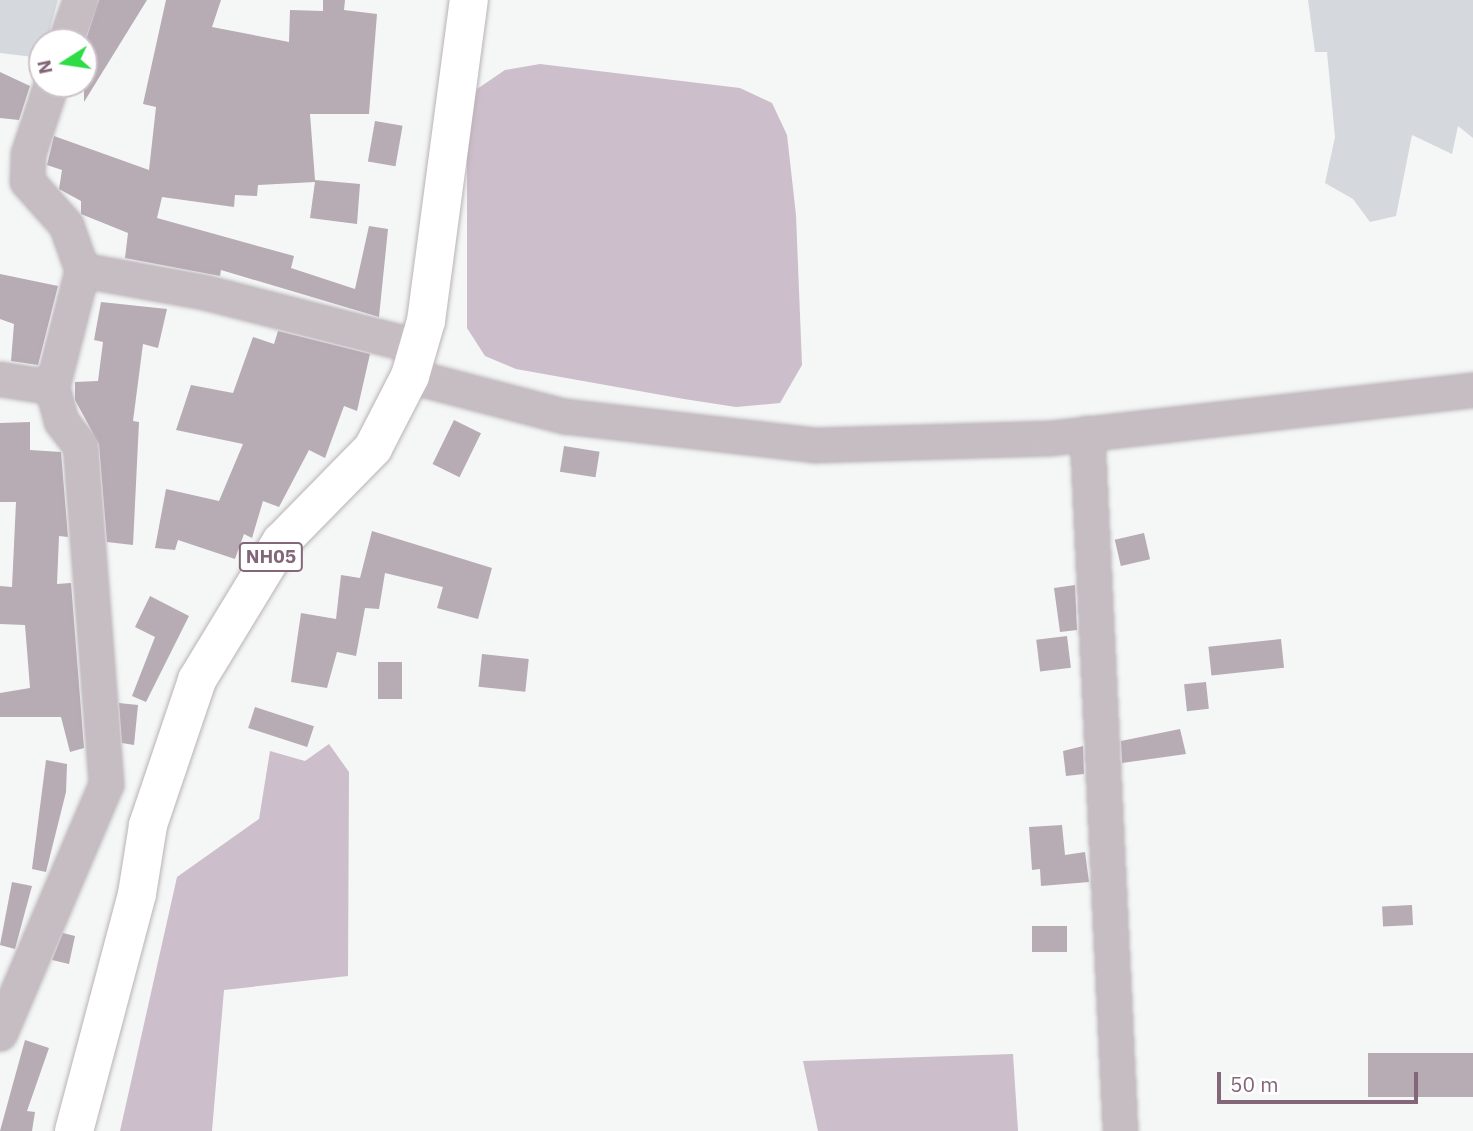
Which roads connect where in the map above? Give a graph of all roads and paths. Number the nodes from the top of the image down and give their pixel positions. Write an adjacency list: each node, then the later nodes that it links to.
1 (80, 0): 3 (street)
2 (469, 0): 8 (main road, NH05)
3 (70, 28)
4 (46, 98): 6 (street)
5 (0, 158): 6 (street)
6 (27, 181): 7 (street)
7 (82, 270): 8 (street); 10 (street)
8 (415, 361): 12 (street); 15 (main road, NH05)
9 (0, 379): 10 (street)
10 (52, 387): 13 (street)
11 (1473, 390): 12 (street)
12 (1087, 433): 16 (street)
13 (7, 1000): 14 (street)
14 (0, 1033)
15 (74, 1131)
16 (1120, 1131)

